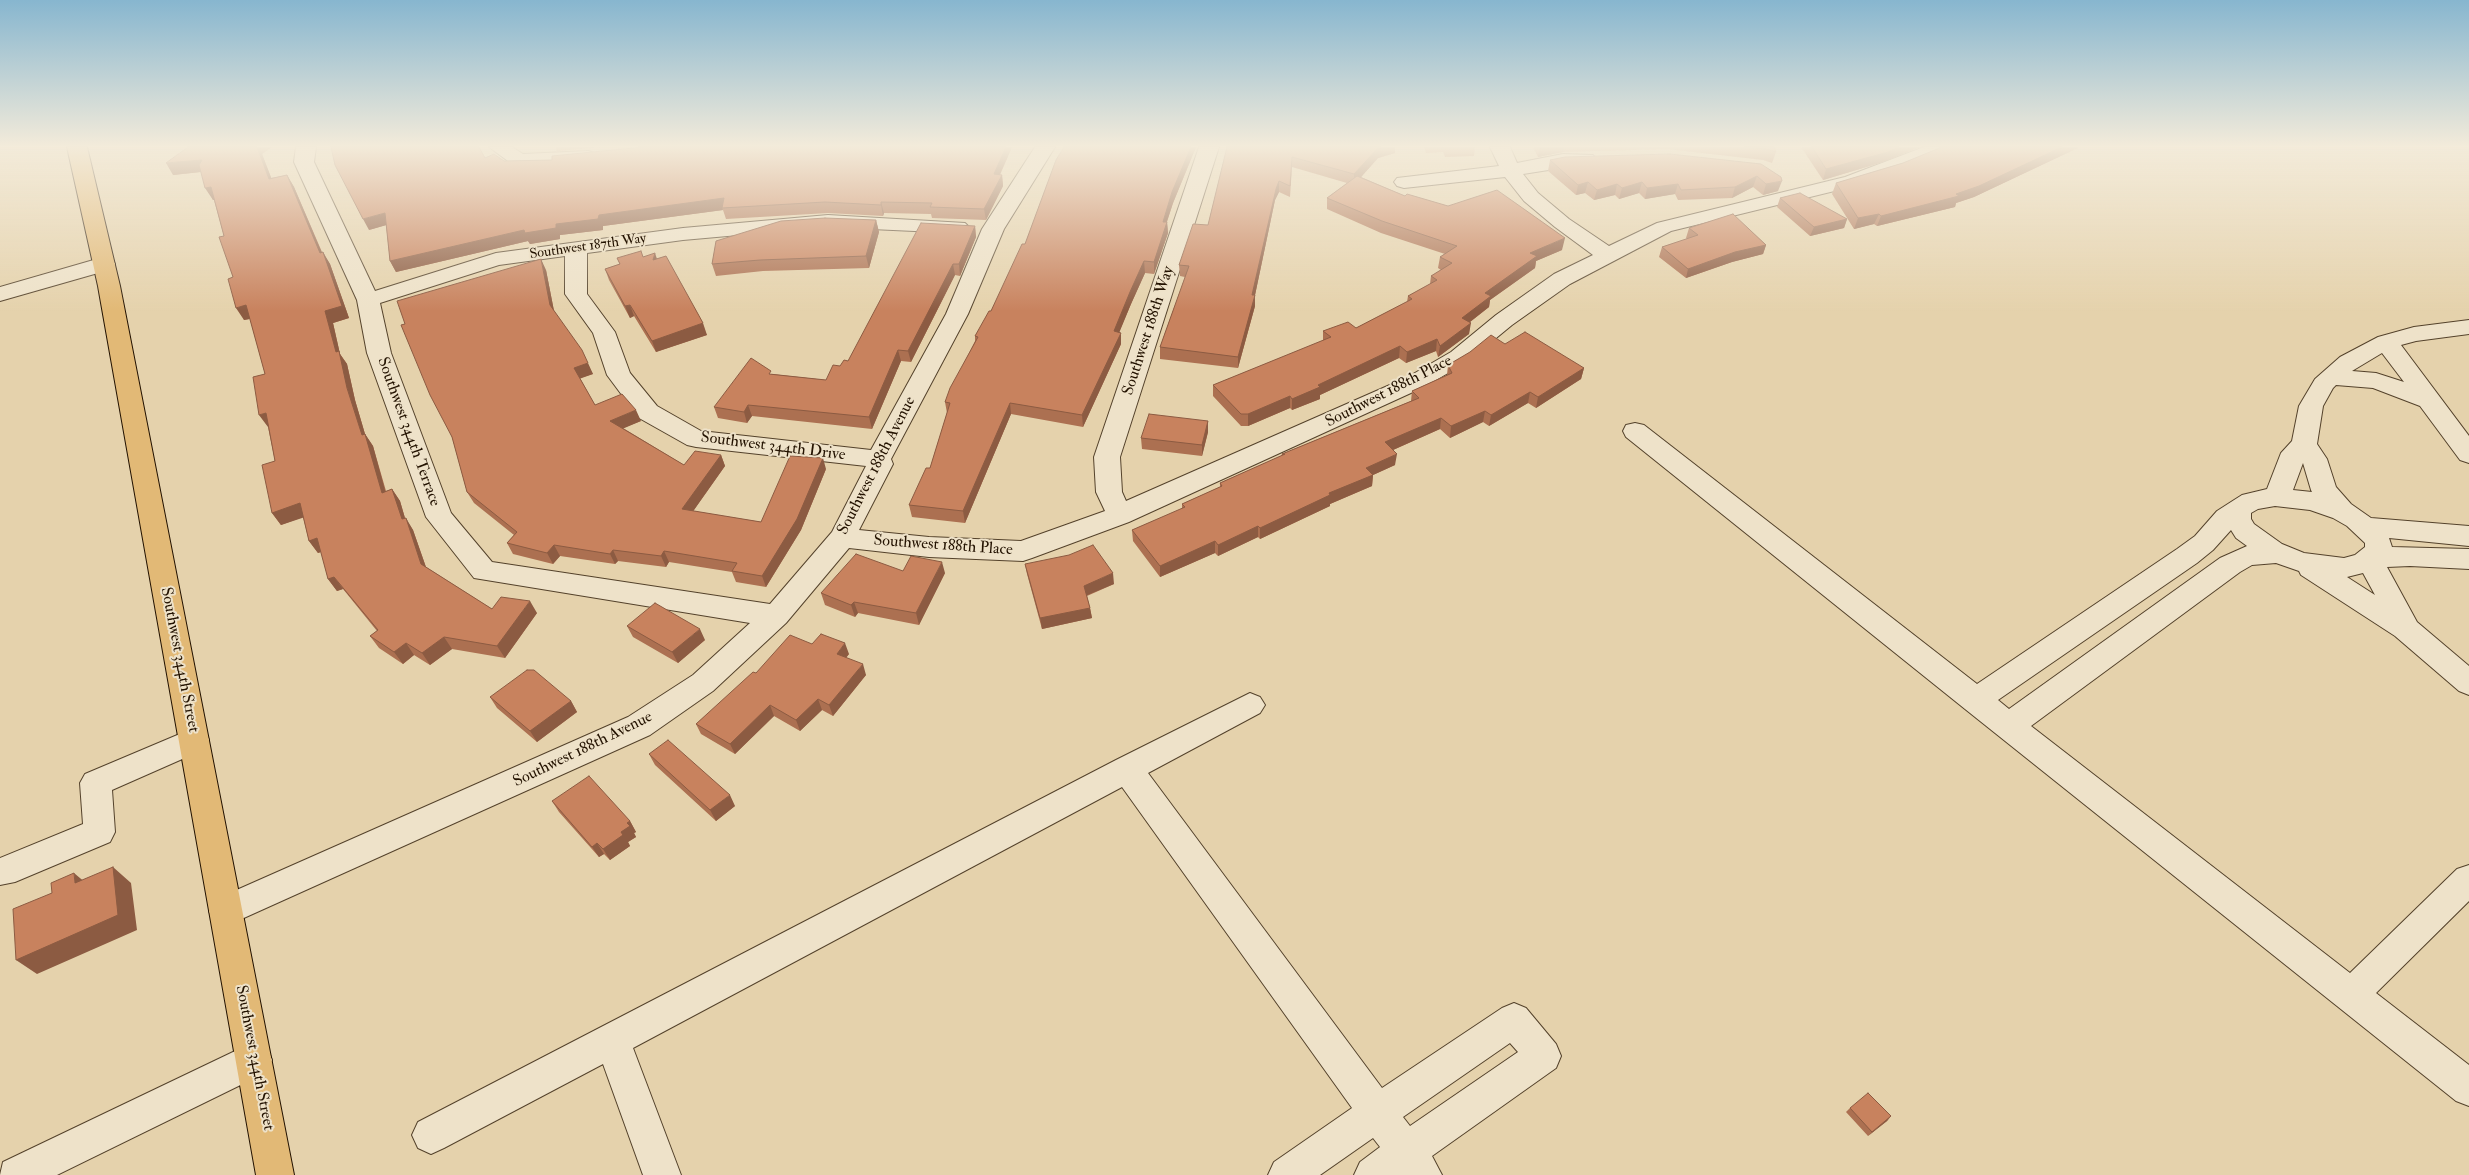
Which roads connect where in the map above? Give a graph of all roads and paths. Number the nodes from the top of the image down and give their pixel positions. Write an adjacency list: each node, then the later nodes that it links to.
1 (90, 202): 10 (main road, Southwest 344th Street)
2 (322, 202): 12 (street, Southwest 344th Terrace)
3 (1011, 202): 7 (street, Southwest 188th Avenue)
4 (1191, 202): 24 (street, Southwest 188th Way)
5 (1537, 202): 9 (street)
6 (1768, 202): 9 (street, Southwest 188th Place)
7 (993, 229): 8 (street, Southwest 187th Way); 20 (street, Southwest 188th Avenue)
8 (576, 250): 12 (street, Southwest 187th Way); 20 (street, Southwest 344th Drive)
9 (1606, 254): 24 (street, Southwest 188th Place)
10 (104, 264): 11 (street); 37 (main road, Southwest 344th Street)
11 (0, 294)
12 (368, 300): 31 (street, Southwest 344th Terrace)
13 (2469, 327): 14 (street)
14 (2386, 342): 15 (street); 16 (street)
15 (2330, 377): 16 (street); 18 (street)
16 (2429, 400): 19 (street)
17 (1635, 431): 34 (street)
18 (2304, 445): 21 (street); 23 (street)
19 (2469, 454)
20 (878, 459): 27 (street, Southwest 188th Avenue)
21 (2277, 497): 22 (street); 23 (street)
22 (2240, 508): 28 (street); 34 (street)
23 (2342, 512): 25 (street)
24 (1120, 515): 27 (street, Southwest 188th Place)
25 (2366, 527): 26 (street); 29 (street)
26 (2469, 536)
27 (842, 538): 31 (street, Southwest 188th Avenue)
28 (2289, 558): 29 (street); 32 (street); 36 (street)
29 (2370, 559): 30 (street); 32 (street)
30 (2469, 559)
31 (776, 616): 41 (street, Southwest 188th Avenue)
32 (2405, 628): 33 (street)
33 (2469, 682)
34 (1975, 701): 36 (street)
35 (1250, 705): 38 (street)
36 (2008, 726): 42 (street)
37 (194, 740): 39 (street); 41 (main road, Southwest 344th Street)
38 (1127, 770): 43 (street); 46 (street)
39 (3, 872)
40 (2469, 879): 42 (street)
41 (226, 911): 44 (main road, Southwest 344th Street)
42 (2351, 996): 45 (street)
43 (612, 1039): 47 (street); 51 (street)
44 (254, 1060): 49 (street); 50 (main road, Southwest 344th Street)
45 (2469, 1088)
46 (1377, 1113): 48 (street); 48 (street); 52 (street)
47 (431, 1135)
48 (1414, 1163): 53 (street)
49 (16, 1175)
50 (275, 1175)
51 (662, 1175)
52 (1287, 1175)
53 (1373, 1175)

